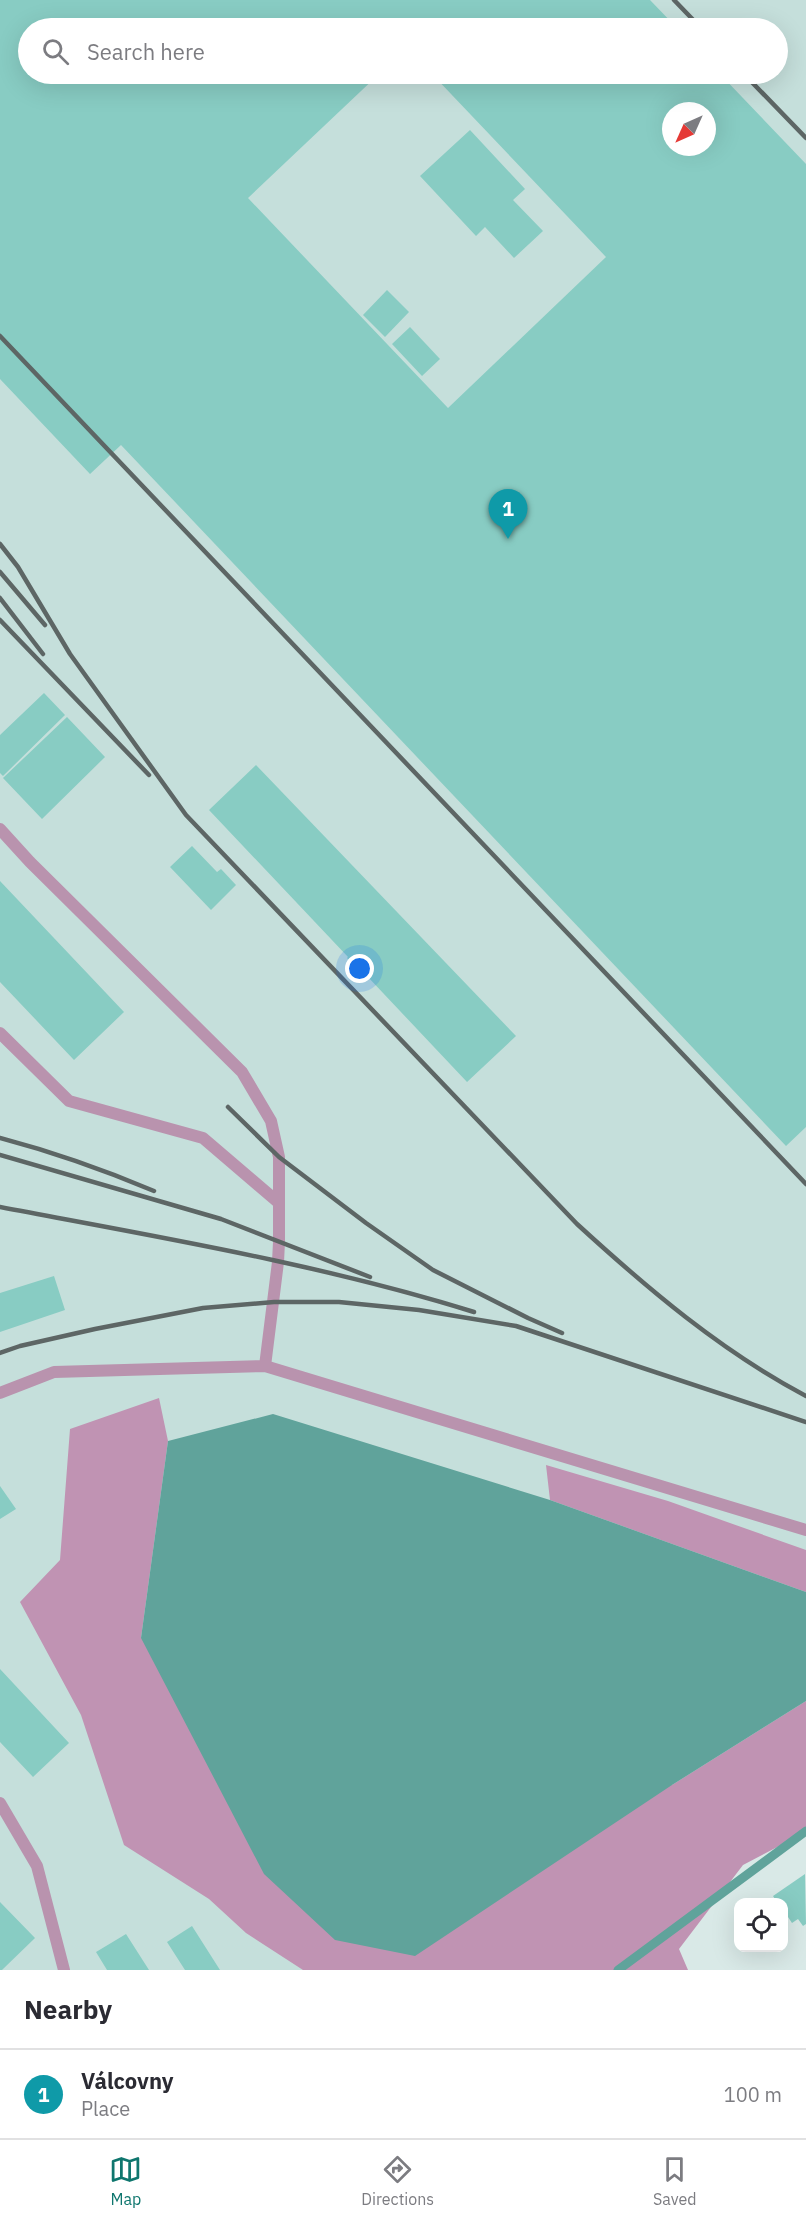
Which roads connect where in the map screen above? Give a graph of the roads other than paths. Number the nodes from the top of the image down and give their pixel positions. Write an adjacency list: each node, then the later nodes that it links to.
1 (0, 829): 3 (lane)
2 (0, 1033): 3 (lane)
3 (279, 1203): 4 (lane)
4 (265, 1366): 5 (lane); 6 (lane)
5 (0, 1393)
6 (806, 1530)
7 (0, 1803): 8 (lane)
8 (64, 1970)

